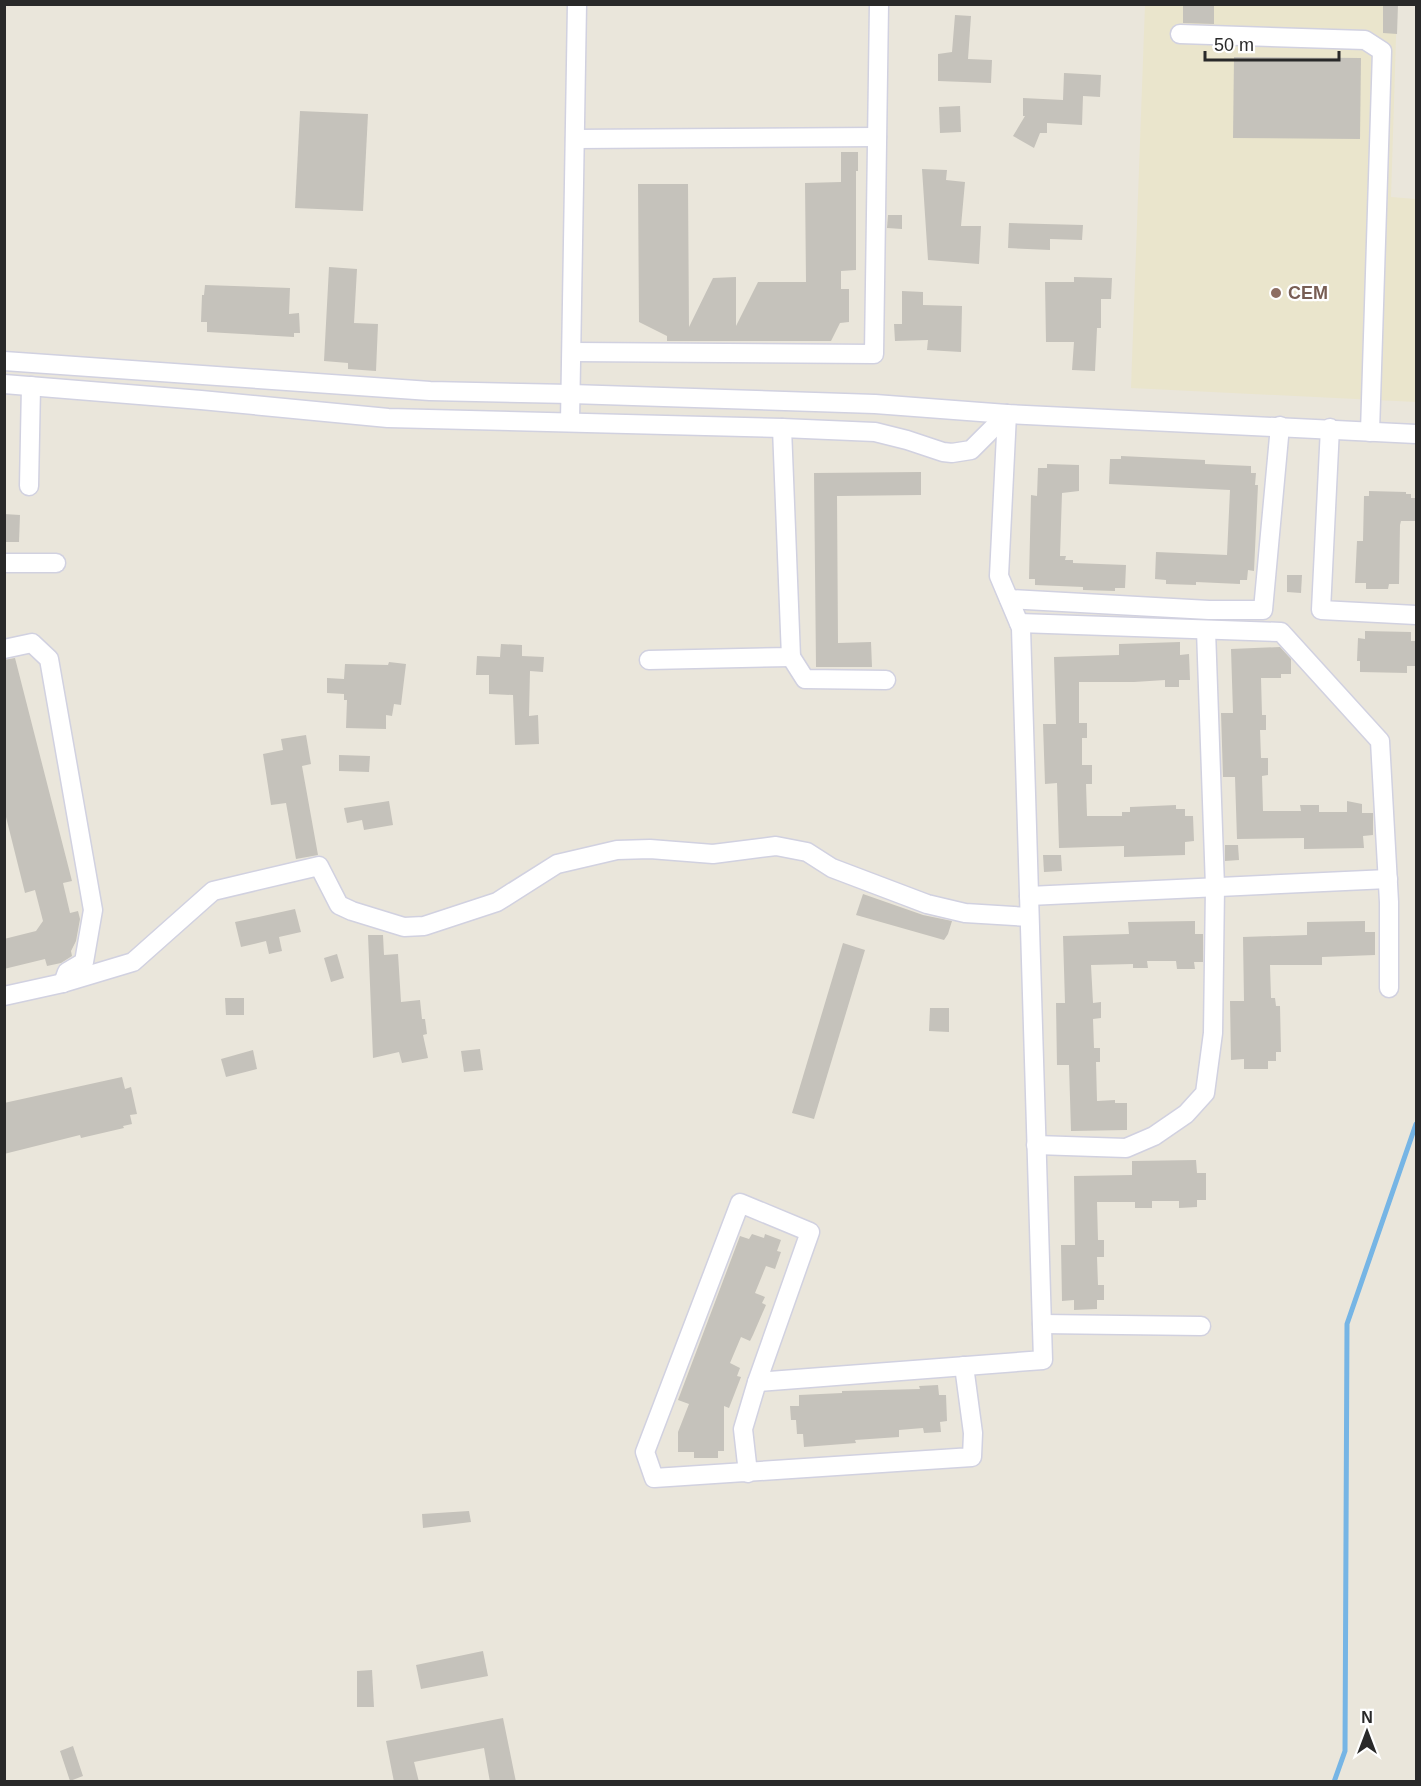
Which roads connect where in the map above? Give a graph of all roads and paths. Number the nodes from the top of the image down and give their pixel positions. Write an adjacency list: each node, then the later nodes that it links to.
1 (577, 4): 5 (street)
2 (879, 4): 4 (street)
3 (1180, 34): 16 (street)
4 (877, 137): 5 (street); 6 (street)
5 (575, 139): 6 (street)
6 (573, 352): 10 (street)
7 (4, 361): 10 (street)
8 (4, 384): 9 (street)
9 (31, 386): 12 (street); 18 (street)
10 (571, 393): 11 (street); 12 (street)
11 (1007, 414): 13 (street); 14 (street); 21 (street)
12 (570, 422): 14 (street)
13 (1280, 426): 15 (street); 21 (street)
14 (782, 428): 26 (street)
15 (1330, 428): 16 (street); 22 (street)
16 (1370, 432): 17 (street)
17 (1416, 434)
18 (29, 486)
19 (4, 563): 20 (street)
20 (56, 563)
21 (1009, 599): 23 (street)
22 (1416, 615)
23 (1019, 623): 24 (street); 31 (street)
24 (1206, 630): 29 (street); 30 (street)
25 (4, 649): 33 (street)
26 (791, 657): 27 (street); 28 (street)
27 (649, 660)
28 (886, 680)
29 (1388, 879): 30 (street); 34 (street)
30 (1215, 887): 31 (street); 36 (street)
31 (1029, 896): 32 (street)
32 (1029, 917): 33 (street); 36 (street)
33 (63, 983): 35 (street)
34 (1389, 988)
35 (4, 996)
36 (1036, 1145): 37 (street)
37 (1042, 1324): 38 (street); 39 (street)
38 (1201, 1326)
39 (964, 1366): 40 (street); 41 (street)
40 (757, 1382): 41 (street); 41 (street)
41 (748, 1473)

